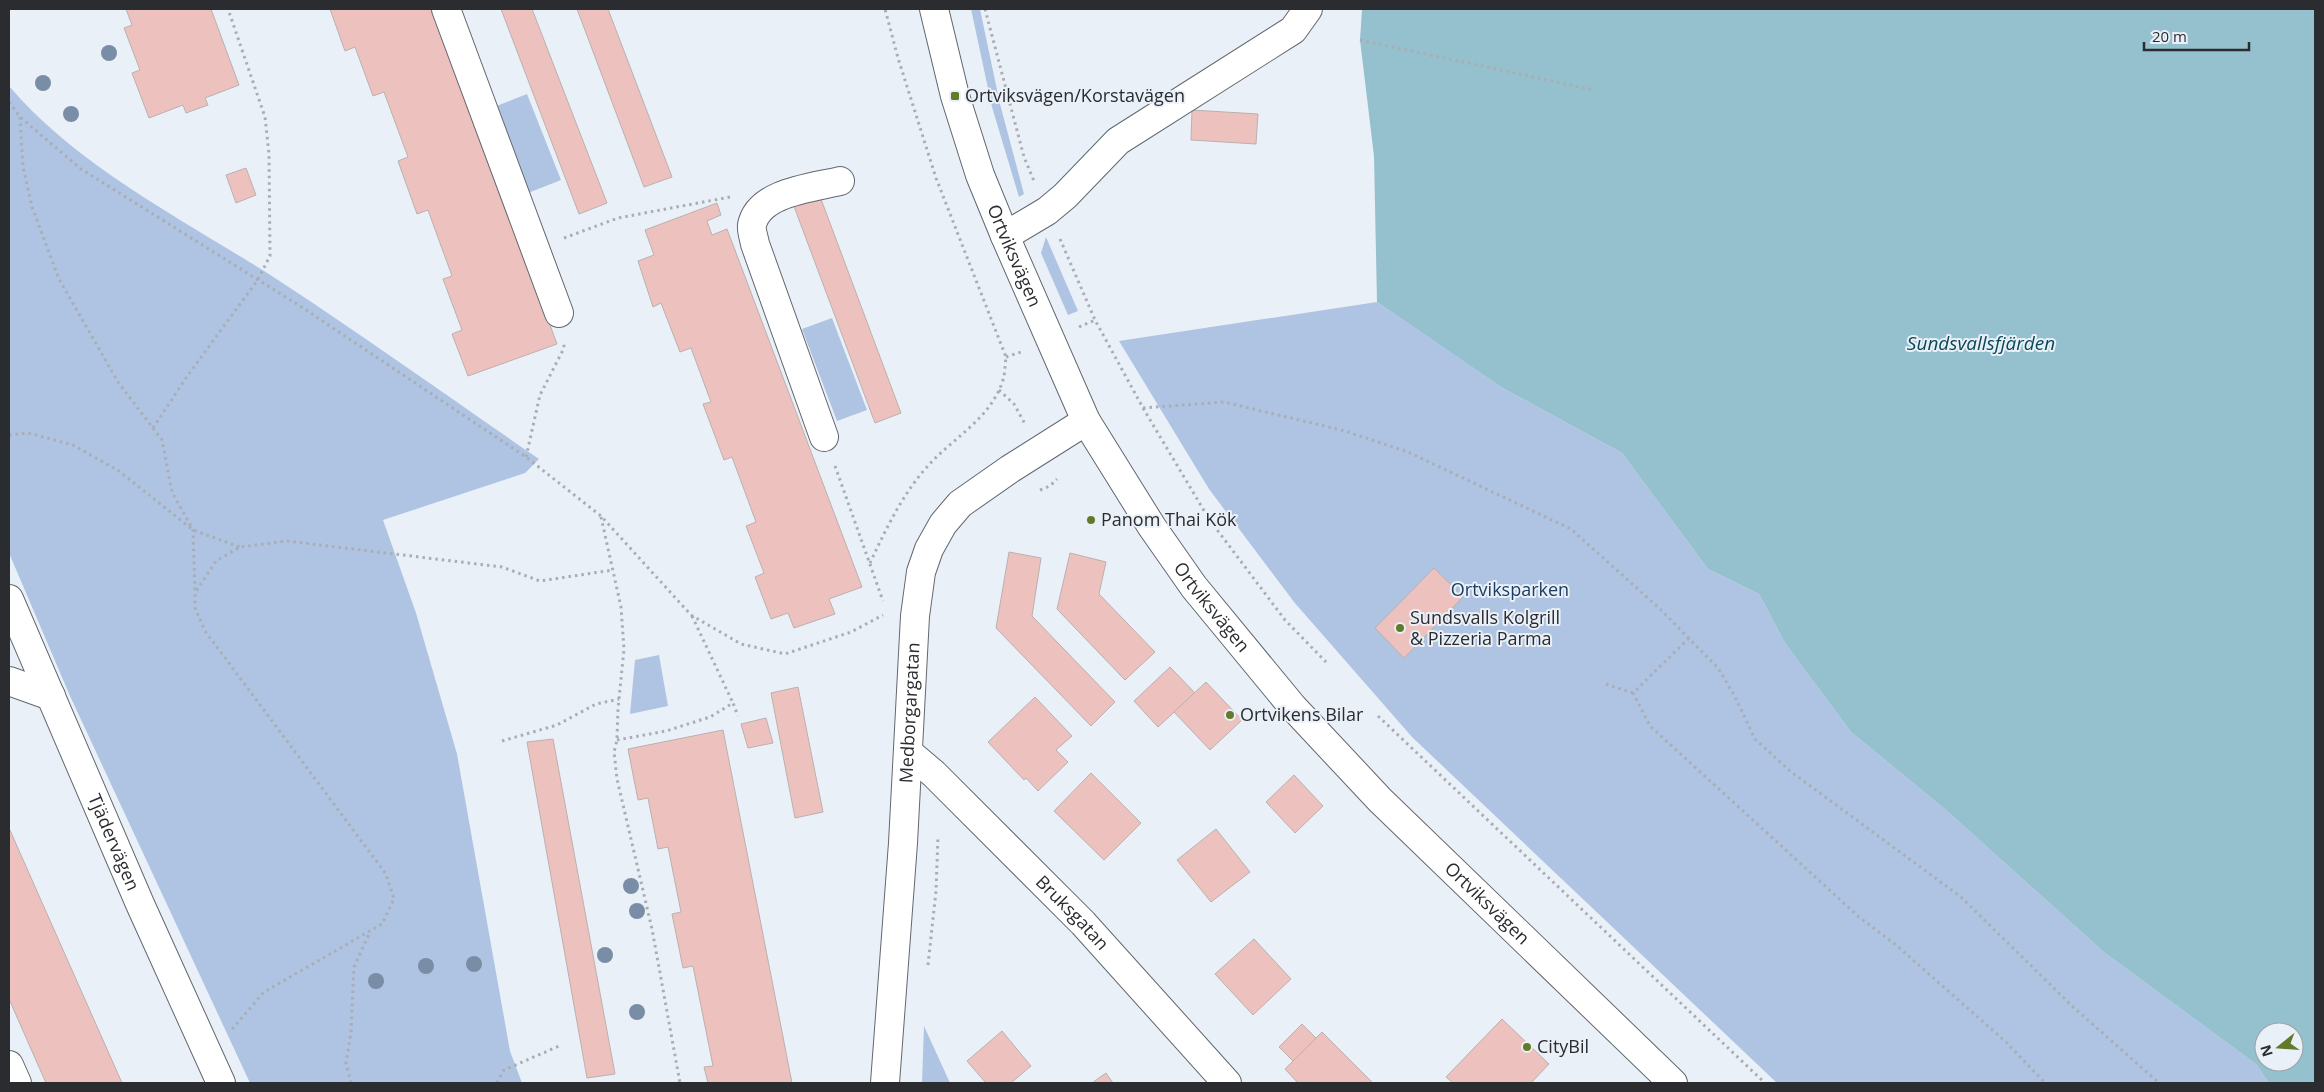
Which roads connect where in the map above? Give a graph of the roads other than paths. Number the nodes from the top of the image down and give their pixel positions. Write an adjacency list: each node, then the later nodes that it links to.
1 (446, 9): 6 (street)
2 (934, 9): 5 (street, Ortviksvägen)
3 (1308, 9): 5 (street)
4 (840, 181): 8 (street)
5 (1005, 236): 7 (street, Ortviksvägen)
6 (559, 313)
7 (1086, 421): 12 (street, Medborgargatan); 18 (street, Ortviksvägen)
8 (824, 437)
9 (9, 599): 11 (street, Tjädervägen)
10 (9, 680): 11 (street)
11 (51, 696): 15 (street, Tjädervägen)
12 (908, 752): 16 (street, Medborgargatan); 17 (street, Bruksgatan)
13 (9, 1065): 14 (street)
14 (17, 1083)
15 (221, 1083)
16 (884, 1083)
17 (1227, 1083)
18 (1673, 1083)

